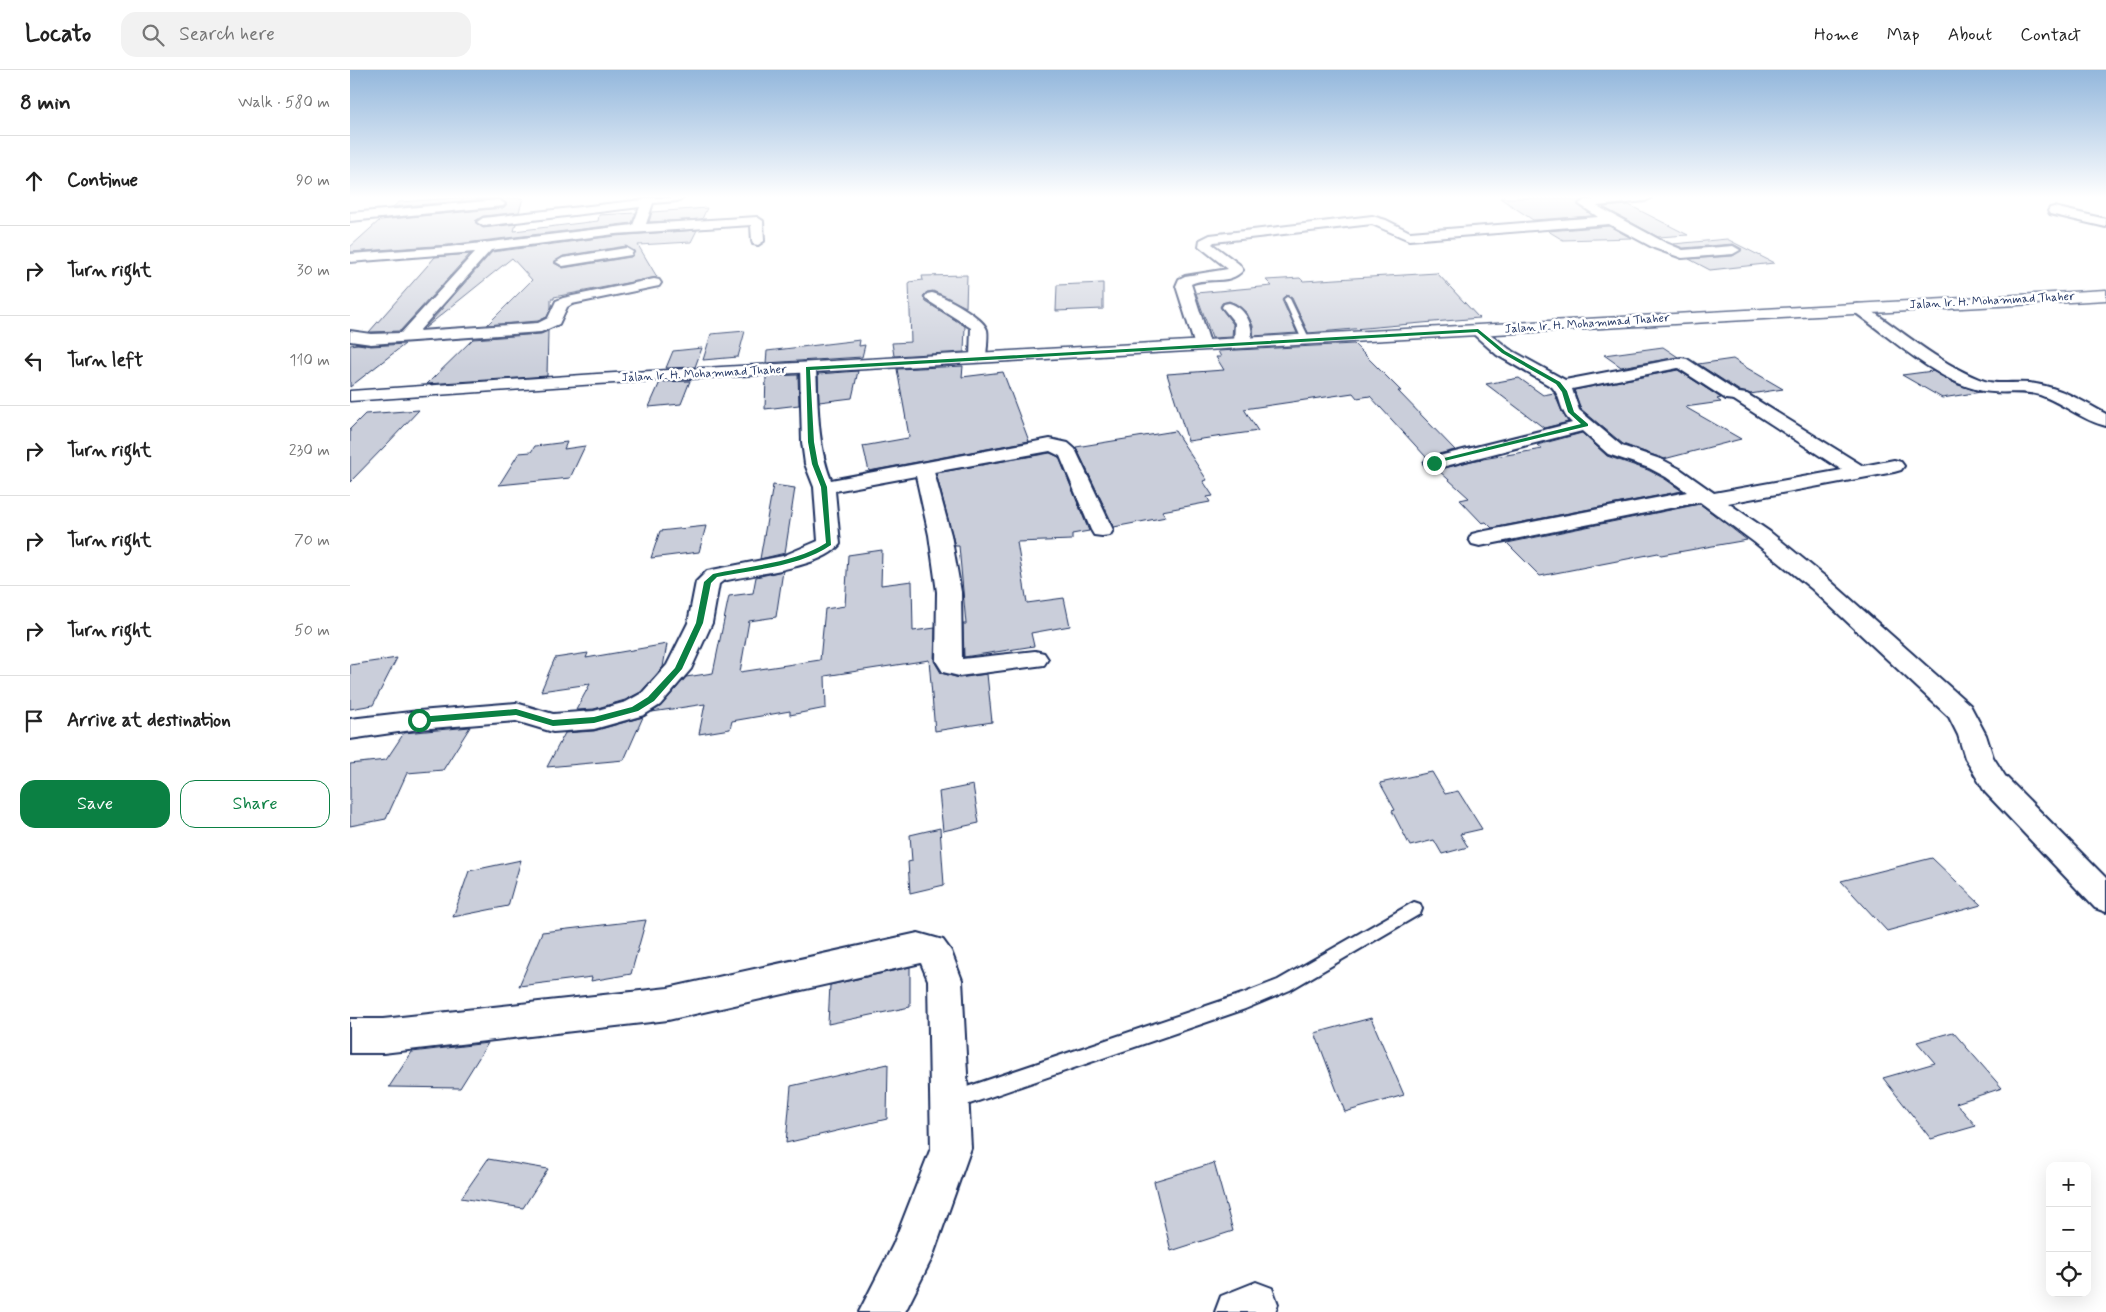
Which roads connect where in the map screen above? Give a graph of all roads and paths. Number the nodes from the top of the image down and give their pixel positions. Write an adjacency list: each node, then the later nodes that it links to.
1 (373, 256): 5 (street)
2 (478, 256): 15 (street)
3 (598, 256): 6 (street)
4 (1219, 256): 18 (street)
5 (350, 258)
6 (563, 261)
7 (654, 284): 15 (street)
8 (2106, 295): 12 (main road, Jalan Ir. H. Mohammad Thaher)
9 (932, 297): 19 (street)
10 (1287, 299): 16 (lane)
11 (1229, 307): 17 (street)
12 (1858, 308): 13 (main road, Jalan Ir. H. Mohammad Thaher); 23 (street)
13 (1478, 331): 16 (main road, Jalan Ir. H. Mohammad Thaher); 21 (street)
14 (350, 336): 15 (street)
15 (406, 337)
16 (1306, 340): 17 (main road, Jalan Ir. H. Mohammad Thaher)
17 (1242, 343): 18 (main road, Jalan Ir. H. Mohammad Thaher)
18 (1203, 346): 19 (main road, Jalan Ir. H. Mohammad Thaher)
19 (978, 358): 20 (main road, Jalan Ir. H. Mohammad Thaher)
20 (808, 368): 22 (main road, Jalan Ir. H. Mohammad Thaher); 29 (street)
21 (1561, 386): 24 (street); 28 (street)
22 (350, 396)
23 (2106, 422)
24 (1586, 425): 25 (street); 30 (street)
25 (1434, 463)
26 (1894, 466): 28 (street)
27 (923, 469): 29 (street); 31 (street); 33 (street)
28 (1859, 472): 30 (street)
29 (824, 487): 34 (street)
30 (1708, 497): 32 (street); 35 (street)
31 (1102, 530)
32 (1480, 539)
33 (1035, 659)
34 (350, 729)
35 (2106, 899)
36 (1414, 909): 38 (lane)
37 (350, 1036): 38 (street)
38 (950, 1101): 39 (street)
39 (881, 1312)

